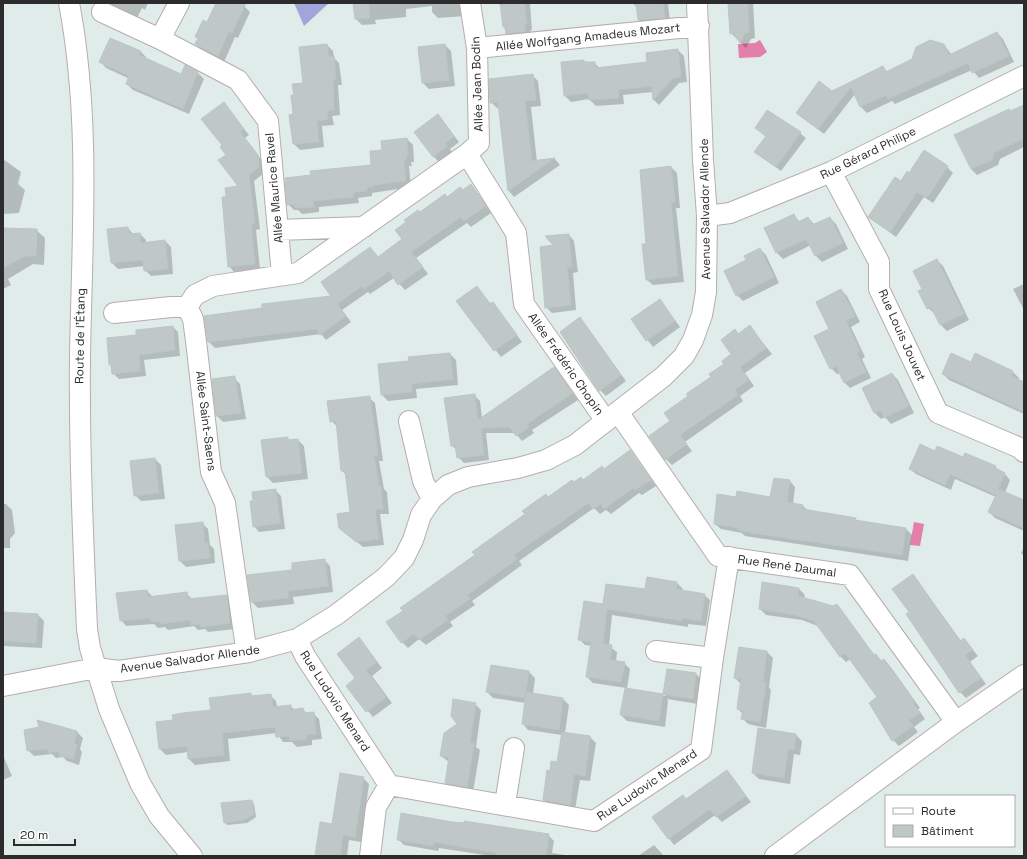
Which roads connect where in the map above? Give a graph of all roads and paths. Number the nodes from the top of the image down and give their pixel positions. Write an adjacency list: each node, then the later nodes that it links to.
1 (69, 3): 27 (street, Route de l'Étang)
2 (179, 3): 7 (street)
3 (470, 3): 8 (street, Allée Jean Bodin)
4 (698, 3): 6 (street, Avenue Salvador Allende)
5 (102, 12): 7 (street, Allée Maurice Ravel)
6 (699, 26): 8 (street, Allée Wolfgang Amadeus Mozart); 12 (street, Avenue Salvador Allende)
7 (160, 39): 14 (street, Allée Maurice Ravel)
8 (477, 48): 10 (street, Allée Jean Bodin)
9 (1024, 76): 11 (street, Rue Gérard Philipe)
10 (467, 154): 13 (street, Allée Jean Bodin); 18 (street, Allée Frédéric Chopin)
11 (831, 172): 12 (street, Rue Gérard Philipe); 20 (street, Rue Louis Jouvet)
12 (707, 216): 18 (street, Avenue Salvador Allende)
13 (364, 227): 14 (street); 15 (street, Allée Jean Bodin)
14 (278, 230): 15 (street, Allée Maurice Ravel)
15 (282, 274): 16 (street, Allée Jean Bodin)
16 (187, 307): 17 (street); 25 (street, Allée Saint-Saens)
17 (114, 313)
18 (612, 416): 21 (street, Avenue Salvador Allende); 22 (street, Rue René Daumal)
19 (409, 420): 21 (street)
20 (1024, 452)
21 (432, 498): 23 (street, Avenue Salvador Allende)
22 (729, 557): 26 (street, Rue Ludovic Menard); 30 (street, Rue René Daumal)
23 (297, 639): 25 (street, Avenue Salvador Allende); 32 (street, Rue Ludovic Menard)
24 (656, 651): 26 (street)
25 (249, 652): 27 (street, Avenue Salvador Allende)
26 (713, 658): 33 (street, Rue Ludovic Menard)
27 (96, 668): 29 (street, Avenue Salvador Allende); 34 (street, Route de l'Étang)
28 (1024, 675): 30 (street)
29 (3, 686)
30 (956, 722): 36 (street)
31 (514, 748): 33 (street)
32 (389, 785): 33 (street, Rue Ludovic Menard); 35 (street)
33 (505, 804)
34 (192, 856)
35 (370, 856)
36 (775, 856)

